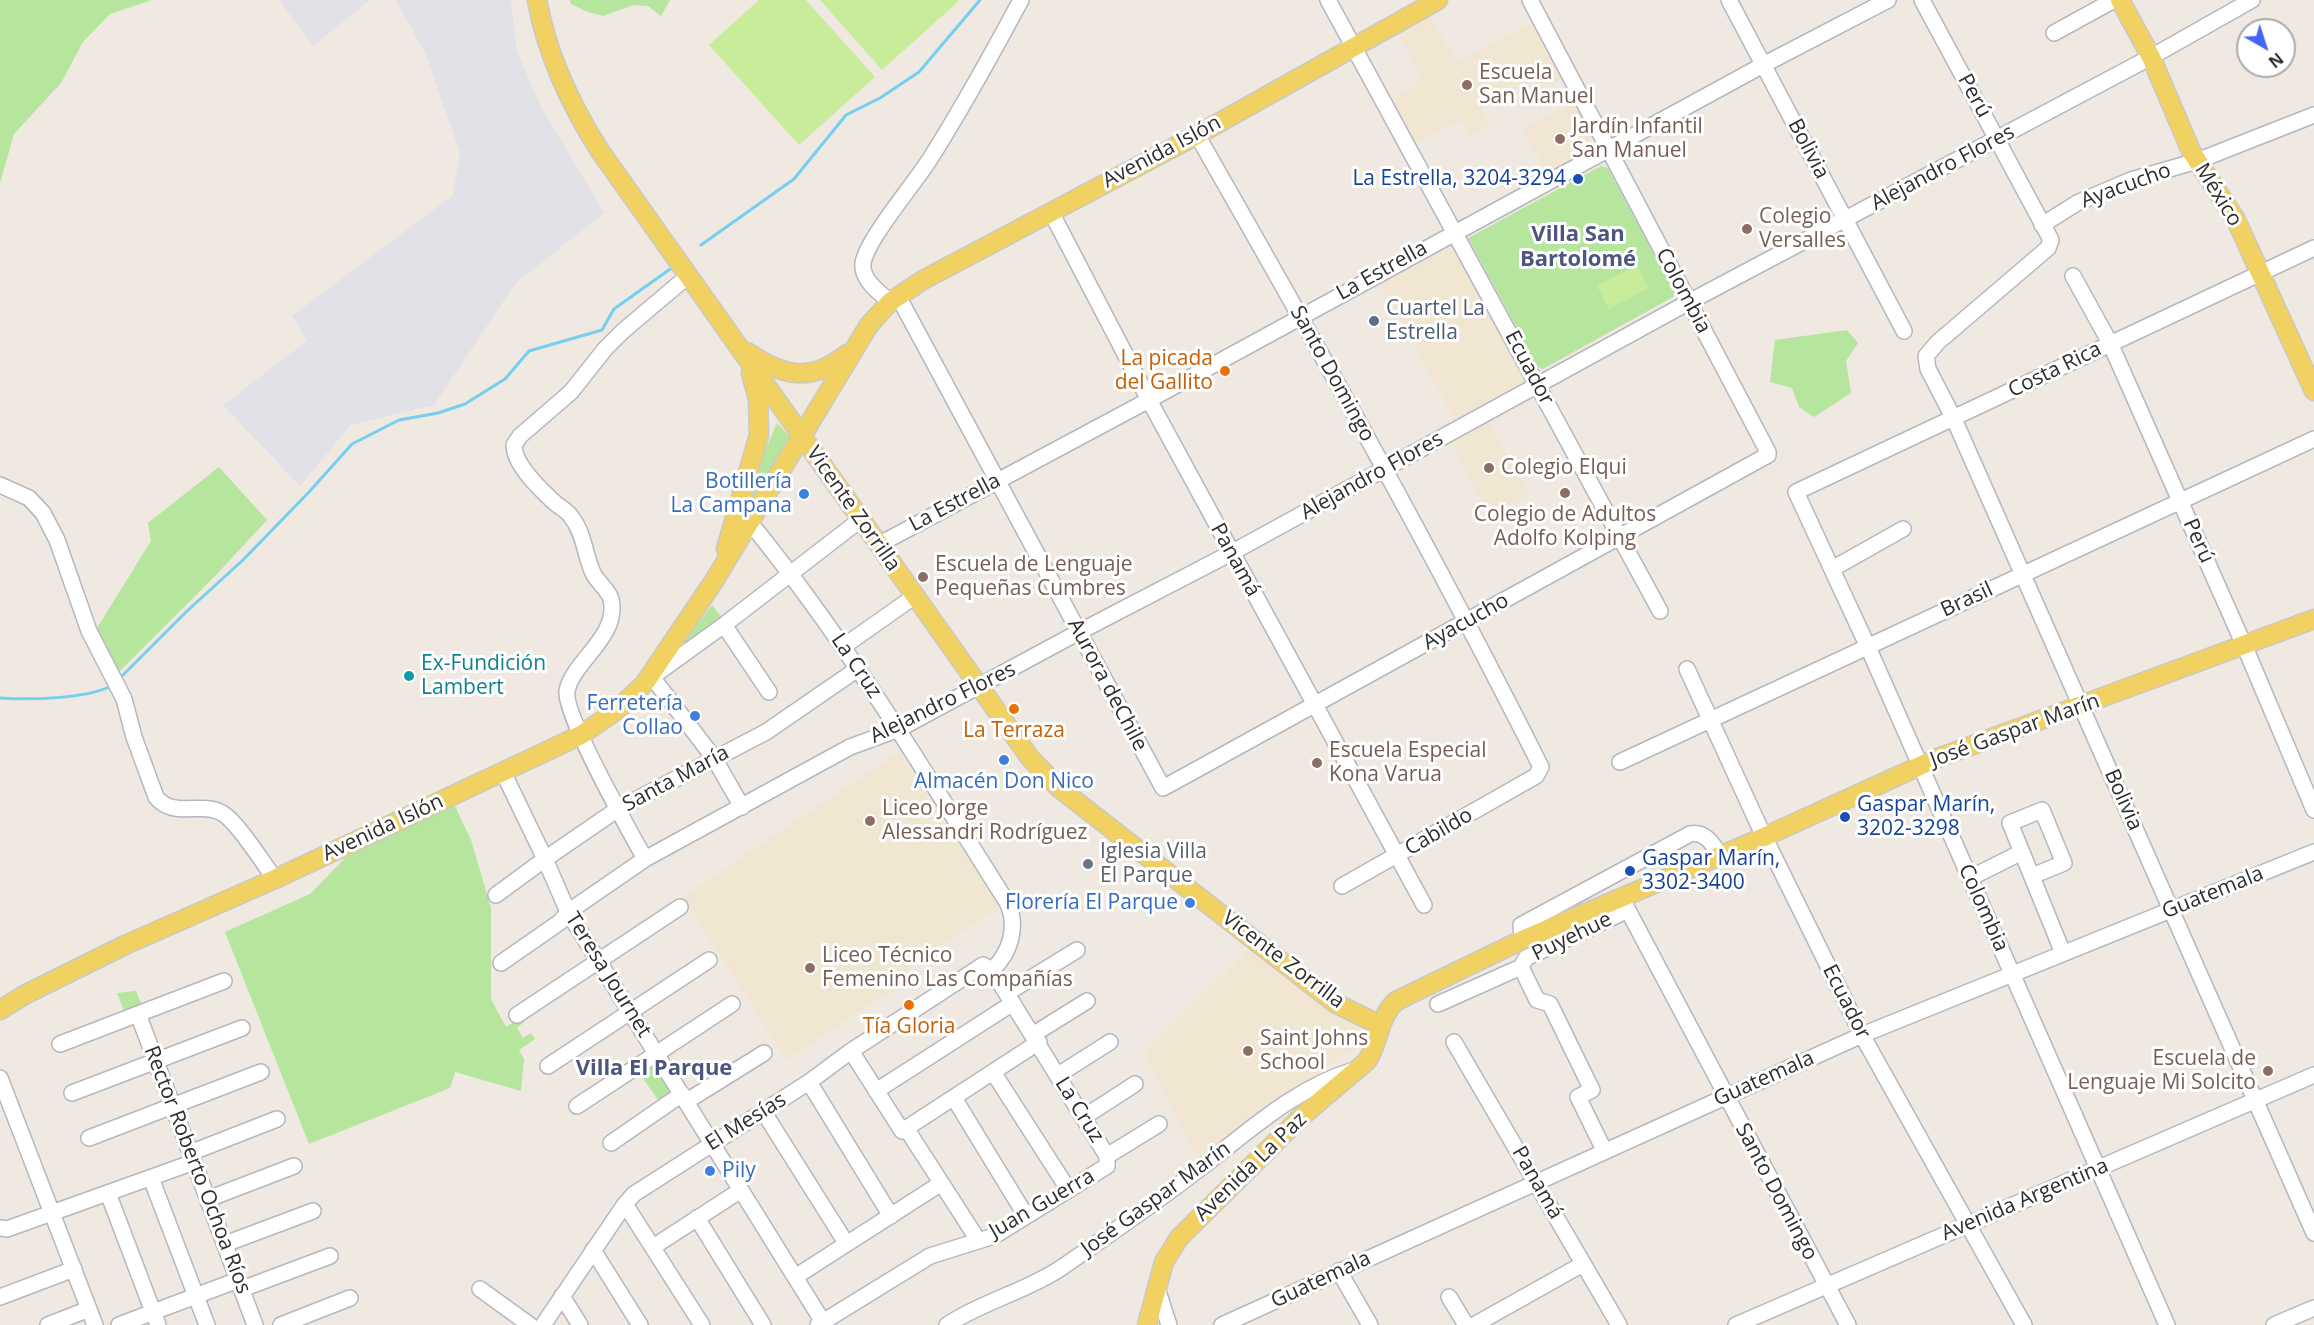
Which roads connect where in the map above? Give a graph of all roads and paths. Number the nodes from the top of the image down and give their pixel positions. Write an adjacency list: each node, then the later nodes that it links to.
1 (537, 0): 27 (main road, Vicente Zorrilla)
2 (1021, 0): 29 (street, Aurora deChile)
3 (1328, 0): 13 (street, Ecuador)
4 (1438, 0): 13 (main road, Avenida Islón)
5 (1530, 0): 19 (street, Colombia)
6 (1729, 0): 15 (street, Bolivia)
7 (1888, 0): 15 (street, La Estrella)
8 (1922, 0): 18 (street, Perú)
9 (2114, 0): 12 (street)
10 (2120, 0): 14 (main road, México)
11 (2252, 0): 14 (street, Alejandro Flores)
12 (2054, 33)
13 (1354, 46): 17 (main road, Avenida Islón); 24 (street, Ecuador)
14 (2151, 57): 18 (street, Alejandro Flores); 20 (main road, México)
15 (1763, 65): 19 (street, La Estrella); 22 (street, Bolivia)
16 (2314, 115): 20 (street, Ayacucho)
17 (1197, 135): 21 (main road, Avenida Islón); 31 (street, Santo Domingo)
18 (1998, 138): 22 (street, Alejandro Flores); 23 (street, Perú)
19 (1608, 148): 24 (street, La Estrella); 30 (street, Colombia)
20 (2197, 160): 23 (street, Ayacucho); 26 (main road, México)
21 (1051, 212): 29 (main road, Avenida Islón); 38 (street, Panamá)
22 (1846, 220): 30 (street, Alejandro Flores); 32 (street, Bolivia)
23 (2043, 225): 39 (street, Bolivia)
24 (1455, 232): 31 (street, La Estrella); 36 (street, Ecuador)
25 (2314, 248): 26 (street, Costa Rica)
26 (2261, 274): 33 (street, Costa Rica); 37 (main road, México)
27 (688, 276): 34 (main road, Vicente Zorrilla); 76 (street)
28 (2073, 276): 33 (street, Perú)
29 (892, 301): 35 (main road, Avenida Islón); 41 (main road, Avenida Islón); 44 (street, Aurora deChile)
30 (1689, 302): 36 (street, Alejandro Flores); 42 (street, Colombia)
31 (1301, 317): 38 (street, La Estrella); 43 (street, Santo Domingo)
32 (1904, 330)
33 (2110, 343): 39 (street, Costa Rica); 47 (street, Perú)
34 (739, 348): 35 (main road); 41 (main road, Vicente Zorrilla); 57 (main road)
35 (854, 348): 41 (main road, Avenida Islón)
36 (1537, 385): 43 (street, Alejandro Flores); 51 (street, Ecuador)
37 (2314, 391)
38 (1149, 400): 44 (street, La Estrella); 53 (street, Panamá)
39 (1954, 419): 46 (street, Costa Rica); 56 (street, Bolivia)
40 (2314, 439): 47 (street, Brasil)
41 (806, 441): 48 (main road, Vicente Zorrilla); 50 (main road, Avenida Islón)
42 (1768, 455): 51 (street, Ayacucho)
43 (1385, 470): 53 (street, Alejandro Flores); 61 (street, Santo Domingo)
44 (997, 480): 52 (street, La Estrella); 63 (street, Aurora deChile)
45 (0, 485): 95 (street)
46 (1796, 492): 54 (street, Colombia)
47 (2180, 501): 56 (street, Brasil); 64 (street, Perú)
48 (861, 520): 52 (main road, Vicente Zorrilla); 55 (street)
49 (1903, 529): 54 (street)
50 (751, 530): 55 (street, La Cruz); 57 (main road, Avenida Islón)
51 (1620, 537): 59 (street, Ecuador); 61 (street, Ayacucho)
52 (878, 544): 58 (main road, Vicente Zorrilla)
53 (1231, 553): 63 (street, Alejandro Flores); 72 (street, Panamá)
54 (1832, 569): 66 (street, Colombia)
55 (791, 574): 62 (street); 65 (street, La Cruz)
56 (2023, 574): 66 (street, Brasil); 73 (street, Bolivia)
57 (714, 581): 69 (main road, Avenida Islón)
58 (915, 596): 65 (street); 70 (main road, Vicente Zorrilla)
59 (1660, 610)
60 (2314, 619): 64 (main road, José Gaspar Marín)
61 (1468, 621): 72 (street, Ayacucho); 81 (street, Santo Domingo)
62 (724, 625): 69 (street); 71 (street)
63 (1079, 632): 70 (street, Alejandro Flores); 82 (street, Aurora deChile)
64 (2244, 645): 73 (main road, José Gaspar Marín); 85 (street, Perú)
65 (844, 646): 67 (street, La Cruz)
66 (1868, 646): 74 (street, Brasil); 79 (street, Colombia)
67 (859, 668): 75 (street, La Cruz); 77 (street, Santa María)
68 (1687, 669): 74 (street, Ecuador)
69 (649, 680): 76 (main road, Avenida Islón); 77 (street)
70 (980, 686): 75 (street, Alejandro Flores); 121 (main road, Vicente Zorrilla)
71 (769, 692)
72 (1314, 704): 82 (street, Ayacucho); 89 (street, Panamá)
73 (2081, 706): 79 (main road, José Gaspar Marín); 101 (street, Bolivia)
74 (1712, 719): 78 (street, Brasil); 86 (street, Ecuador)
75 (899, 729): 83 (street, Alejandro Flores); 110 (street, La Cruz)
76 (581, 735): 80 (main road, Avenida Islón); 84 (street)
77 (714, 758): 83 (street); 84 (street, Santa María)
78 (1620, 762)
79 (1921, 766): 86 (main road, José Gaspar Marín); 94 (street, Colombia)
80 (503, 772): 91 (street, Teresa Journet); 95 (main road, Avenida Islón)
81 (1536, 776): 89 (street, Cabildo)
82 (1163, 788)
83 (742, 807): 92 (street, Alejandro Flores)
84 (618, 809): 91 (street, Santa María); 92 (street)
85 (2314, 810)
86 (1764, 837): 90 (main road, José Gaspar Marín); 123 (street, Ecuador)
87 (2022, 852): 93 (street); 93 (street); 94 (street)
88 (2314, 852): 101 (street, Guatemala)
89 (1397, 856): 96 (street, Cabildo); 99 (street, Panamá)
90 (1721, 856): 98 (main road, José Gaspar Marín); 103 (street)
91 (545, 858): 97 (street, Santa María); 102 (street, Teresa Journet)
92 (645, 859): 102 (street, Alejandro Flores)
93 (2032, 876): 105 (street)
94 (1970, 878): 111 (street, Colombia)
95 (275, 879): 117 (main road, Avenida Islón)
96 (1341, 886)
97 (496, 895)
98 (1625, 904): 103 (main road, José Gaspar Marín); 109 (street, Puyehue); 143 (street, Santo Domingo)
99 (1424, 905)
100 (681, 907): 107 (street)
101 (2172, 909): 105 (street, Guatemala); 146 (street, Bolivia)
102 (568, 912): 107 (street, Teresa Journet); 108 (street, Alejandro Flores)
103 (1522, 940): 121 (main road, José Gaspar Marín)
104 (1077, 951): 113 (street)
105 (2062, 953): 111 (street, Guatemala)
106 (709, 960): 118 (street)
107 (597, 961): 118 (street, Teresa Journet); 120 (street)
108 (501, 963)
109 (1521, 967): 116 (street, Puyehue); 157 (street, Puyehue)
110 (992, 970): 113 (street, La Cruz); 128 (street, El Mesías)
111 (2012, 974): 123 (street, Guatemala); 161 (street, Colombia)
112 (224, 981): 119 (street)
113 (1010, 998): 124 (street, La Cruz); 141 (street)
114 (1087, 1001): 124 (street)
115 (732, 1004): 129 (street)
116 (1438, 1004)
117 (0, 1010)
118 (629, 1011): 129 (street, Teresa Journet); 132 (street)
119 (138, 1014): 127 (street); 131 (street, Rector Roberto Ochoa Ríos)
120 (517, 1015)
121 (1380, 1025): 133 (main road, Avenida La Paz)
122 (242, 1028): 131 (street)
123 (1862, 1035): 143 (street, Guatemala); 175 (street, Ecuador)
124 (1036, 1038): 135 (street); 136 (street, La Cruz)
125 (1110, 1042): 136 (street)
126 (1454, 1042): 163 (street, Panamá)
127 (60, 1044)
128 (851, 1051): 139 (street, El Mesías); 141 (street)
129 (656, 1052): 144 (street, Teresa Journet); 148 (street)
130 (764, 1053): 144 (street)
131 (156, 1061): 142 (street); 147 (street, Rector Roberto Ochoa Ríos)
132 (548, 1066)
133 (1360, 1068): 190 (main road, Avenida La Paz); 213 (street, José Gaspar Marín)
134 (261, 1072): 147 (street)
135 (993, 1072): 145 (street); 165 (street)
136 (1058, 1075): 150 (street, La Cruz)
137 (2314, 1075): 146 (street, Avenida Argentina)
138 (0, 1078): 171 (street)
139 (809, 1082): 149 (street, El Mesías); 172 (street)
140 (1135, 1084): 150 (street)
141 (876, 1091): 153 (street)
142 (72, 1093)
143 (1725, 1096): 157 (street, Guatemala); 189 (street, Santo Domingo)
144 (685, 1098): 155 (street); 156 (street, Teresa Journet)
145 (954, 1098): 153 (street); 173 (street)
146 (2255, 1100): 161 (street, Avenida Argentina); 177 (street, Bolivia)
147 (172, 1106): 154 (street); 159 (street, Rector Roberto Ochoa Ríos)
148 (577, 1106)
149 (763, 1111): 156 (street, El Mesías); 179 (street)
150 (1084, 1117): 158 (street, La Cruz)
151 (277, 1119): 159 (street)
152 (1159, 1124): 158 (street, Juan Guerra)
153 (904, 1130): 164 (street)
154 (89, 1138)
155 (611, 1143)
156 (712, 1143): 166 (street, Teresa Journet); 169 (street, El Mesías)
157 (1604, 1150): 163 (street, Guatemala)
158 (1107, 1156): 165 (street, Juan Guerra)
159 (192, 1157): 162 (street); 168 (street, Rector Roberto Ochoa Ríos)
160 (294, 1166): 168 (street)
161 (2097, 1168): 175 (street, Avenida Argentina); 224 (street, Colombia)
162 (151, 1178): 167 (street); 192 (street)
163 (1536, 1182): 184 (street, Panamá); 186 (street, Guatemala)
164 (940, 1184): 172 (street); 178 (street)
165 (1068, 1189): 173 (street, Juan Guerra)
166 (741, 1190): 174 (street); 187 (street, Teresa Journet)
167 (108, 1193): 171 (street); 199 (street)
168 (208, 1199): 180 (street, Rector Roberto Ochoa Ríos)
169 (625, 1203): 181 (street); 182 (street, El Mesías)
170 (313, 1211): 180 (street)
171 (53, 1213): 176 (street); 185 (street)
172 (891, 1216): 179 (street)
173 (1026, 1216): 178 (street, Juan Guerra)
174 (697, 1218): 181 (street); 212 (street)
175 (1968, 1224): 189 (street, Avenida Argentina); 223 (street, Ecuador)
176 (0, 1228)
177 (2314, 1233)
178 (978, 1240): 200 (street, Juan Guerra)
179 (846, 1243): 187 (street)
180 (225, 1244): 188 (street, Rector Roberto Ochoa Ríos)
181 (653, 1247): 211 (street)
182 (593, 1250): 193 (street, El Mesías); 210 (street)
183 (330, 1256): 188 (street)
184 (1582, 1264): 219 (street); 220 (street, Panamá)
185 (74, 1269): 194 (street); 198 (street)
186 (1339, 1271): 216 (street, Guatemala); 217 (street)
187 (795, 1277): 200 (street, Teresa Journet)
188 (240, 1285): 192 (street); 205 (street, Rector Roberto Ochoa Ríos)
189 (1826, 1286): 221 (street, Avenida Argentina); 222 (street, Santo Domingo)
190 (1157, 1288): 214 (main road, Avenida La Paz); 215 (street)
191 (480, 1289): 207 (street)
192 (196, 1296): 199 (street); 204 (street)
193 (562, 1296): 208 (street, El Mesías); 209 (street)
194 (0, 1297)
195 (1449, 1297): 218 (street)
196 (350, 1298): 206 (street)
197 (2314, 1308): 225 (street)
198 (89, 1309): 201 (street); 202 (street)
199 (155, 1319): 203 (street)
200 (821, 1324)
201 (48, 1325)
202 (95, 1325)
203 (119, 1325)
204 (207, 1325)
205 (255, 1325)
206 (281, 1325)
207 (530, 1325)
208 (543, 1325)
209 (580, 1325)
210 (640, 1325)
211 (702, 1325)
212 (763, 1325)
213 (947, 1325)
214 (1147, 1325)
215 (1169, 1325)
216 (1222, 1325)
217 (1370, 1325)
218 (1466, 1325)
219 (1474, 1325)
220 (1619, 1325)
221 (1736, 1325)
222 (1848, 1325)
223 (2024, 1325)
224 (2167, 1325)
225 (2274, 1325)

